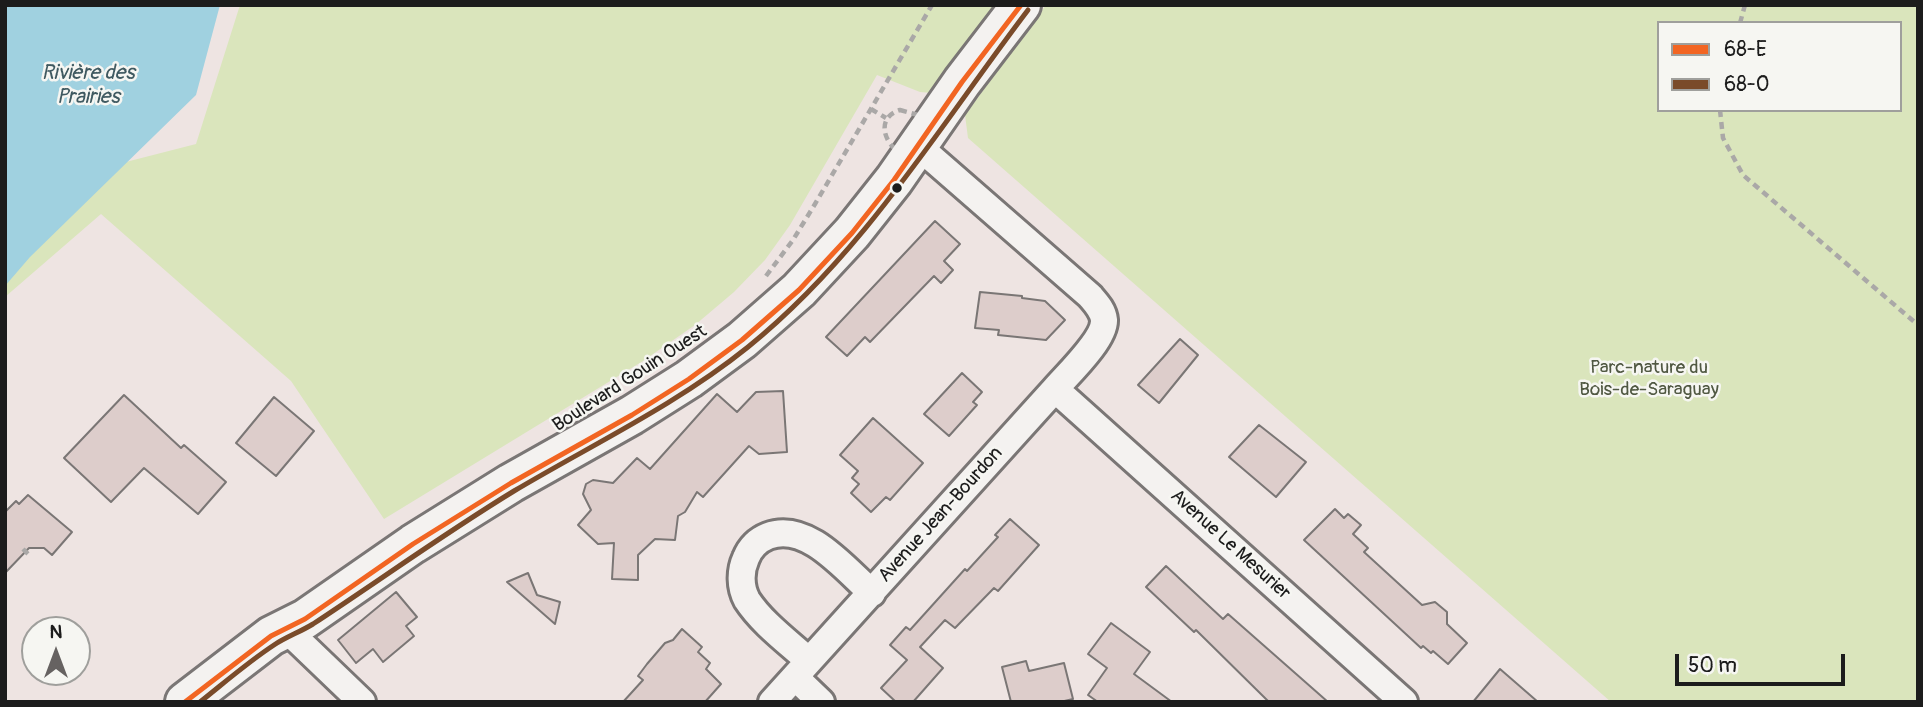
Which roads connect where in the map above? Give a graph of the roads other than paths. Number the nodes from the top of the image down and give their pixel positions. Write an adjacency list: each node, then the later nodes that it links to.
1 (1021, 5): 2 (street, Boulevard Gouin Ouest)
2 (918, 146): 3 (street, Avenue Jean-Bourdon); 5 (street, Boulevard Gouin Ouest)
3 (1055, 389): 4 (street, Avenue Jean-Bourdon); 11 (street, Avenue Le Mesurier)
4 (872, 593): 6 (street, Avenue Jean-Bourdon); 6 (street)
5 (286, 629): 7 (street, Boulevard Gouin Ouest); 8 (street)
6 (802, 669): 9 (street, Avenue Jean-Bourdon); 10 (street)
7 (185, 702)
8 (362, 702)
9 (772, 702)
10 (821, 702)
11 (1404, 702)

